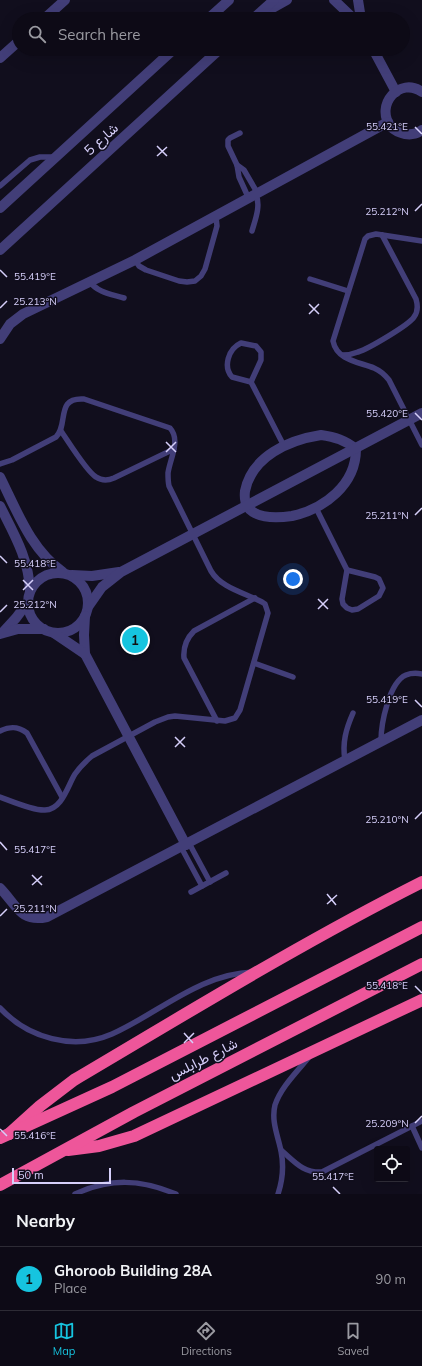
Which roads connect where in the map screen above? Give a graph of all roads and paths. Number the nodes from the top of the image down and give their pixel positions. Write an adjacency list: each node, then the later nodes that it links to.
1 (65, 0): 7 (street)
2 (228, 0): 8 (street)
3 (274, 0): 9 (street)
4 (287, 0): 10 (street)
5 (334, 0): 11 (street)
6 (358, 0): 12 (street)
7 (52, 12)
8 (215, 12)
9 (261, 12)
10 (266, 12)
11 (347, 12)
12 (360, 12)
13 (12, 47): 17 (street)
14 (166, 56): 23 (street, شارع 5)
15 (212, 56): 32 (street, شارع 5)
16 (377, 56): 18 (street)
17 (0, 58)
18 (396, 92): 19 (street); 20 (street)
19 (422, 92)
20 (388, 122): 22 (street); 26 (street)
21 (240, 133): 24 (lane)
22 (421, 133)
23 (56, 157): 25 (lane); 27 (street, شارع 5)
24 (237, 165): 26 (lane); 26 (lane)
25 (0, 186)
26 (255, 196): 28 (street); 29 (lane)
27 (0, 208)
28 (216, 217): 33 (street); 33 (lane)
29 (252, 231)
30 (382, 235): 31 (lane); 36 (lane); 39 (lane)
31 (422, 241)
32 (0, 250)
33 (135, 260): 35 (street)
34 (310, 279): 36 (lane)
35 (89, 281): 37 (lane); 38 (street)
36 (348, 291): 39 (lane)
37 (124, 298)
38 (0, 339)
39 (342, 355): 42 (lane)
40 (251, 382): 40 (lane); 45 (lane)
41 (422, 413): 42 (street)
42 (409, 420): 44 (lane); 47 (street)
43 (61, 431): 46 (lane); 46 (lane); 48 (lane)
44 (422, 445)
45 (284, 446): 47 (street); 51 (street)
46 (174, 449): 53 (lane)
47 (356, 449): 51 (street); 52 (street)
48 (0, 464)
49 (0, 477): 56 (street)
50 (0, 506): 57 (street)
51 (246, 506): 52 (street); 53 (street)
52 (316, 508): 54 (lane)
53 (191, 534): 55 (street); 58 (lane)
54 (347, 570): 54 (lane)
55 (121, 572): 56 (street); 60 (street)
56 (67, 574): 57 (street); 60 (street)
57 (30, 591): 59 (street)
58 (255, 598): 64 (lane); 69 (lane)
59 (28, 602): 61 (street); 62 (street)
60 (87, 612): 61 (street); 63 (street)
61 (49, 631): 62 (street); 63 (street)
62 (1, 633)
63 (85, 654): 71 (street)
64 (254, 663): 66 (lane); 69 (lane)
65 (422, 674): 72 (lane)
66 (293, 677)
67 (353, 713): 73 (lane)
68 (422, 720): 72 (street)
69 (217, 721): 71 (lane)
70 (0, 731): 75 (lane)
71 (128, 737): 75 (lane); 76 (street)
72 (381, 741): 73 (street)
73 (345, 760): 76 (street)
74 (0, 797): 75 (lane)
75 (62, 797)
76 (185, 845): 78 (lane); 80 (lane); 81 (street)
77 (226, 873): 78 (lane)
78 (210, 882): 80 (lane)
79 (422, 882): 85 (highway)
80 (202, 886): 82 (lane)
81 (0, 888)
82 (191, 892)
83 (422, 927): 91 (highway, شارع طرابلس)
84 (422, 964): 94 (highway, شارع طرابلس)
85 (259, 971): 87 (lane); 91 (highway)
86 (422, 1000): 88 (highway)
87 (0, 1008)
88 (314, 1051): 93 (lane); 94 (highway)
89 (422, 1121): 90 (lane)
90 (412, 1126): 92 (lane); 93 (lane)
91 (4, 1136)
92 (422, 1148)
93 (281, 1150): 98 (lane)
94 (63, 1151): 95 (highway, شارع طرابلس)
95 (0, 1184)
96 (75, 1194): 97 (lane)
97 (176, 1194)
98 (278, 1194)

